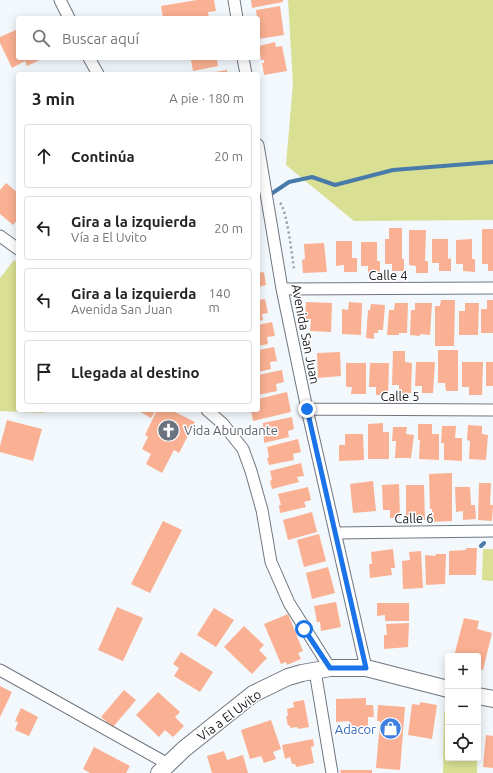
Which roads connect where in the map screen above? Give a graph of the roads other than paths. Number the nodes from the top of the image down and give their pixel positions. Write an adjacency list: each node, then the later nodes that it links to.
1 (60, 0): 3 (street)
2 (234, 0): 4 (street)
3 (68, 16)
4 (236, 16)
5 (90, 60): 7 (street)
6 (243, 60): 8 (street)
7 (97, 72)
8 (246, 72)
9 (260, 158): 13 (street, Avenida San Juan)
10 (0, 236): 11 (street)
11 (16, 248)
12 (493, 288): 13 (street, Calle 4)
13 (282, 289): 14 (street, Avenida San Juan)
14 (307, 409): 15 (street, Calle 5); 18 (street, Avenida San Juan)
15 (493, 410)
16 (209, 412): 21 (street)
17 (493, 532): 18 (street, Calle 6)
18 (336, 533): 19 (street, Avenida San Juan)
19 (366, 668): 21 (street, Vía a El Uvito); 22 (street, Vía a El Uvito)
20 (0, 670): 25 (street)
21 (323, 670): 25 (street, Vía a El Uvito); 26 (street)
22 (445, 688)
23 (481, 697): 24 (street)
24 (493, 699)
25 (164, 769)
26 (332, 773)

